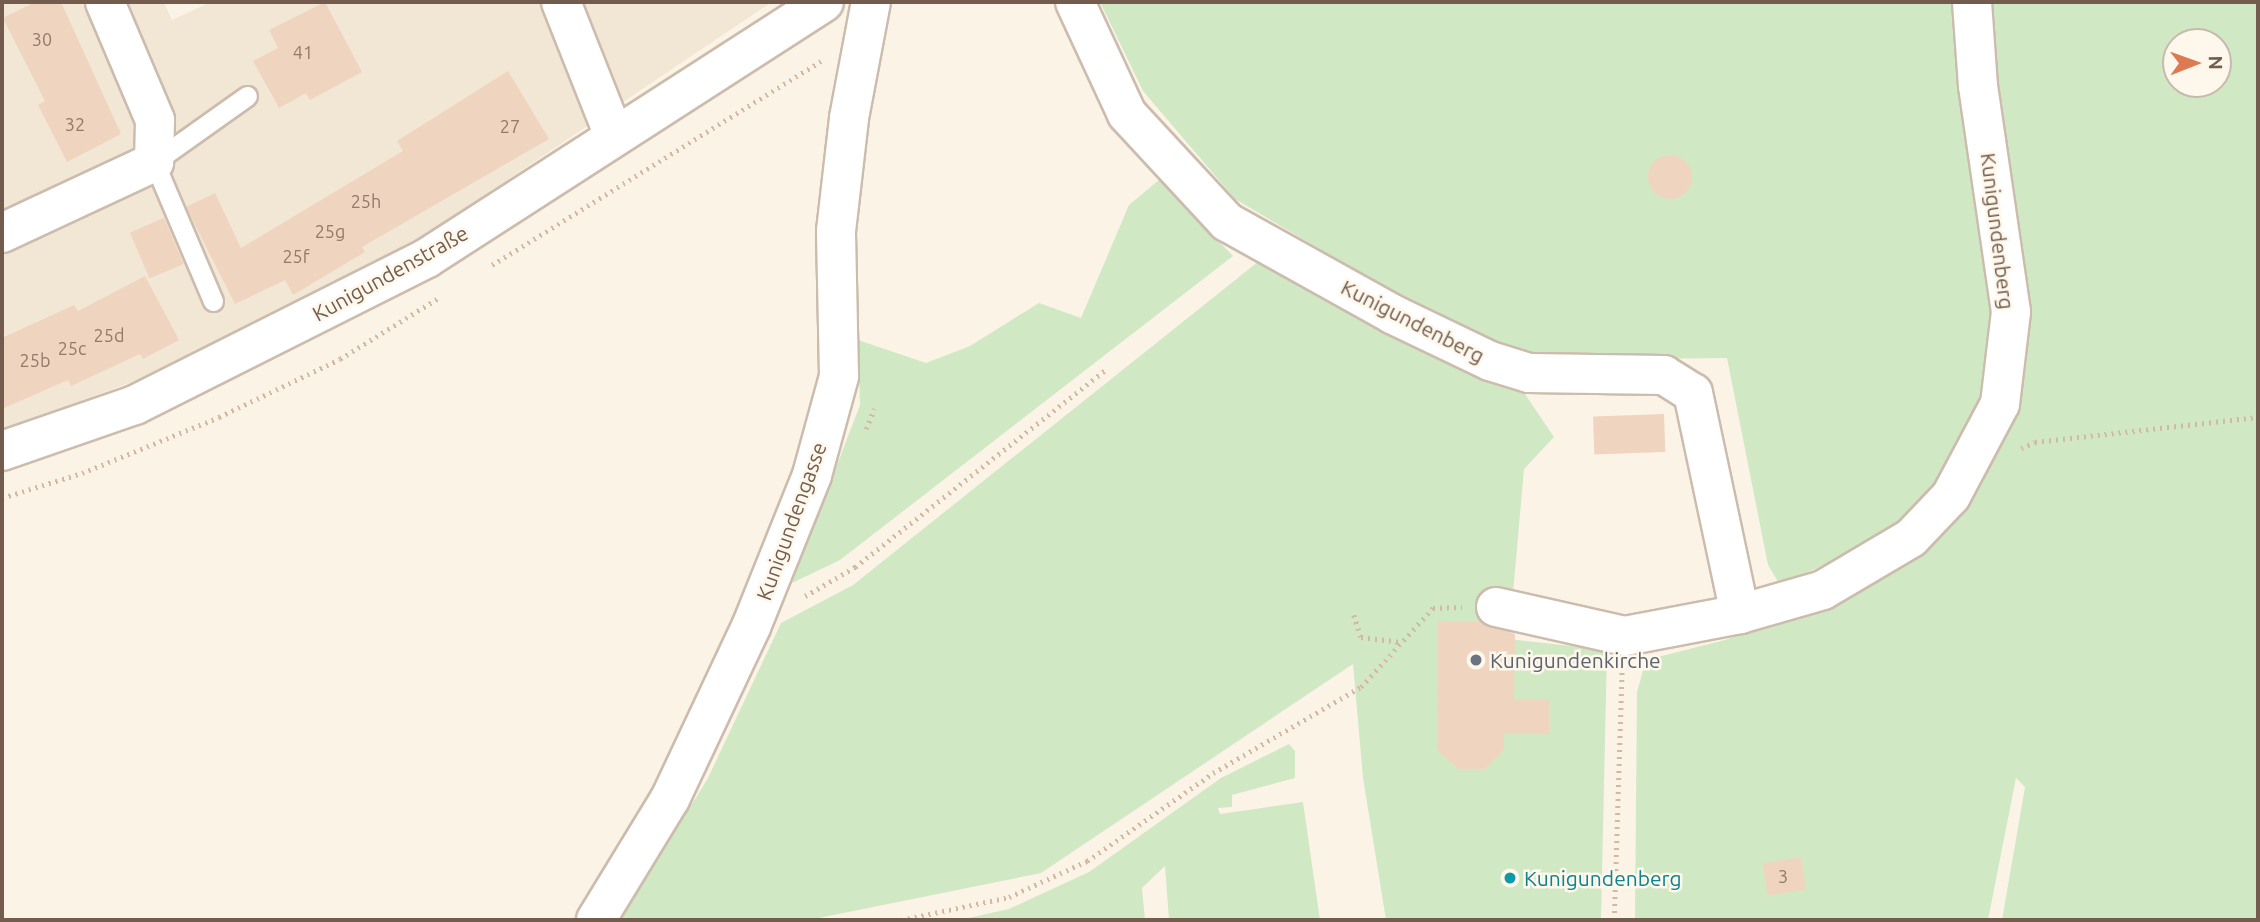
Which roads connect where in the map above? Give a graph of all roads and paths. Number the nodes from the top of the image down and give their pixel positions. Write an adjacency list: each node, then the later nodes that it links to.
1 (105, 2): 11 (street)
2 (561, 2): 10 (street)
3 (824, 2): 10 (street, Kunigundenstraße)
4 (871, 2): 24 (street, Kunigundengasse)
5 (1075, 2): 20 (street, Kunigundenberg)
6 (1972, 2): 17 (street, Kunigundenberg)
7 (820, 61): 8 (path)
8 (819, 74)
9 (247, 96): 11 (lane)
10 (614, 136): 16 (street, Kunigundenstraße)
11 (153, 162): 12 (street); 13 (lane)
12 (2, 233)
13 (213, 301)
14 (1105, 370): 18 (path)
15 (2258, 417): 17 (path)
16 (2, 451)
17 (1973, 453): 20 (street, Kunigundenberg)
18 (801, 599)
19 (1496, 607): 22 (street, Kunigundenberg); 23 (path)
20 (1740, 614): 22 (street, Kunigundenberg)
21 (1354, 615): 23 (path)
22 (1625, 636): 26 (path)
23 (1402, 642): 25 (path)
24 (597, 920)
25 (901, 920)
26 (1614, 920)

